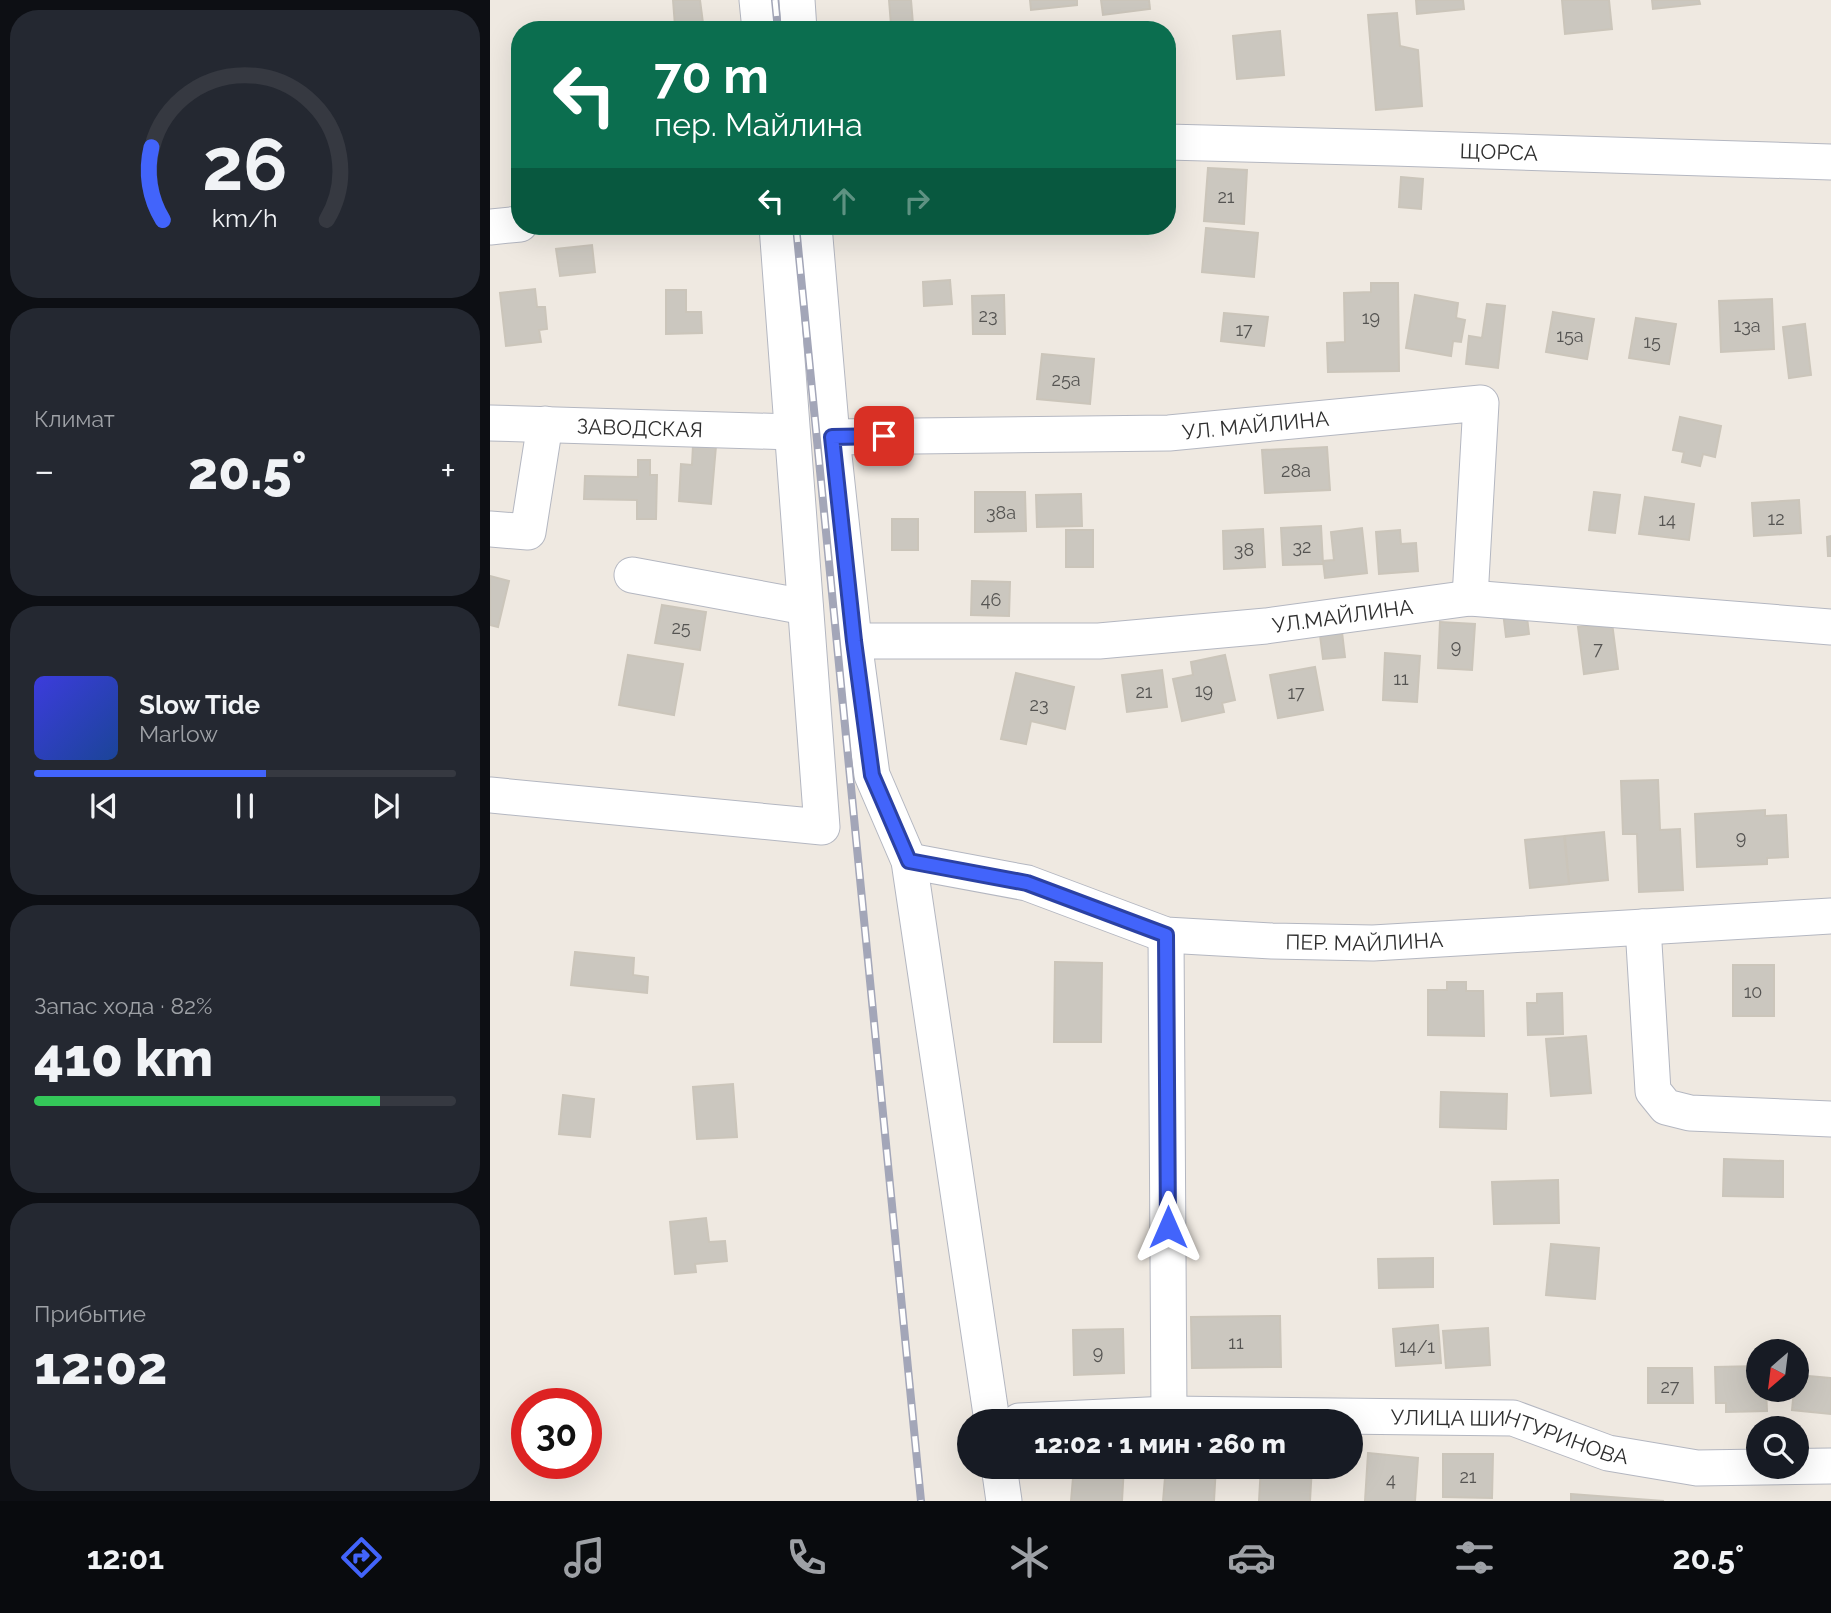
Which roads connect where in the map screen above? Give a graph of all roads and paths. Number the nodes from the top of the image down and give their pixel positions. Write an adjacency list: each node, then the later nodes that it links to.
1 (757, 0): 3 (street)
2 (797, 0): 4 (street)
3 (759, 21)
4 (798, 21)
5 (1176, 142): 6 (street, ЩОРСА)
6 (1831, 162)
7 (511, 225): 8 (street)
8 (490, 227)
9 (778, 235): 13 (street)
10 (815, 235): 14 (street)
11 (490, 423): 12 (street, ЗАВОДСКАЯ)
12 (545, 424): 13 (street, ЗАВОДСКАЯ); 15 (street)
13 (792, 432): 18 (street)
14 (832, 437): 17 (street, УЛ. МАЙЛИНА); 20 (street)
15 (490, 529)
16 (632, 575): 18 (street)
17 (1470, 598): 19 (street, УЛ.МАЙЛИНА); 20 (street, УЛ.МАЙЛИНА)
18 (806, 607): 21 (street)
19 (1831, 627)
20 (854, 641): 22 (street)
21 (490, 794)
22 (909, 861): 25 (street, ПЕР. МАЙЛИНА); 27 (street)
23 (1831, 916): 24 (street, ПЕР. МАЙЛИНА)
24 (1643, 927): 25 (street, ПЕР. МАЙЛИНА); 26 (street)
25 (1166, 935): 28 (street)
26 (1831, 1119)
27 (990, 1409)
28 (1169, 1409)
29 (1363, 1416): 30 (street, УЛИЦА ШИНТУРИНОВА)
30 (1831, 1466)
31 (1001, 1479): 32 (street)
32 (1004, 1501)

